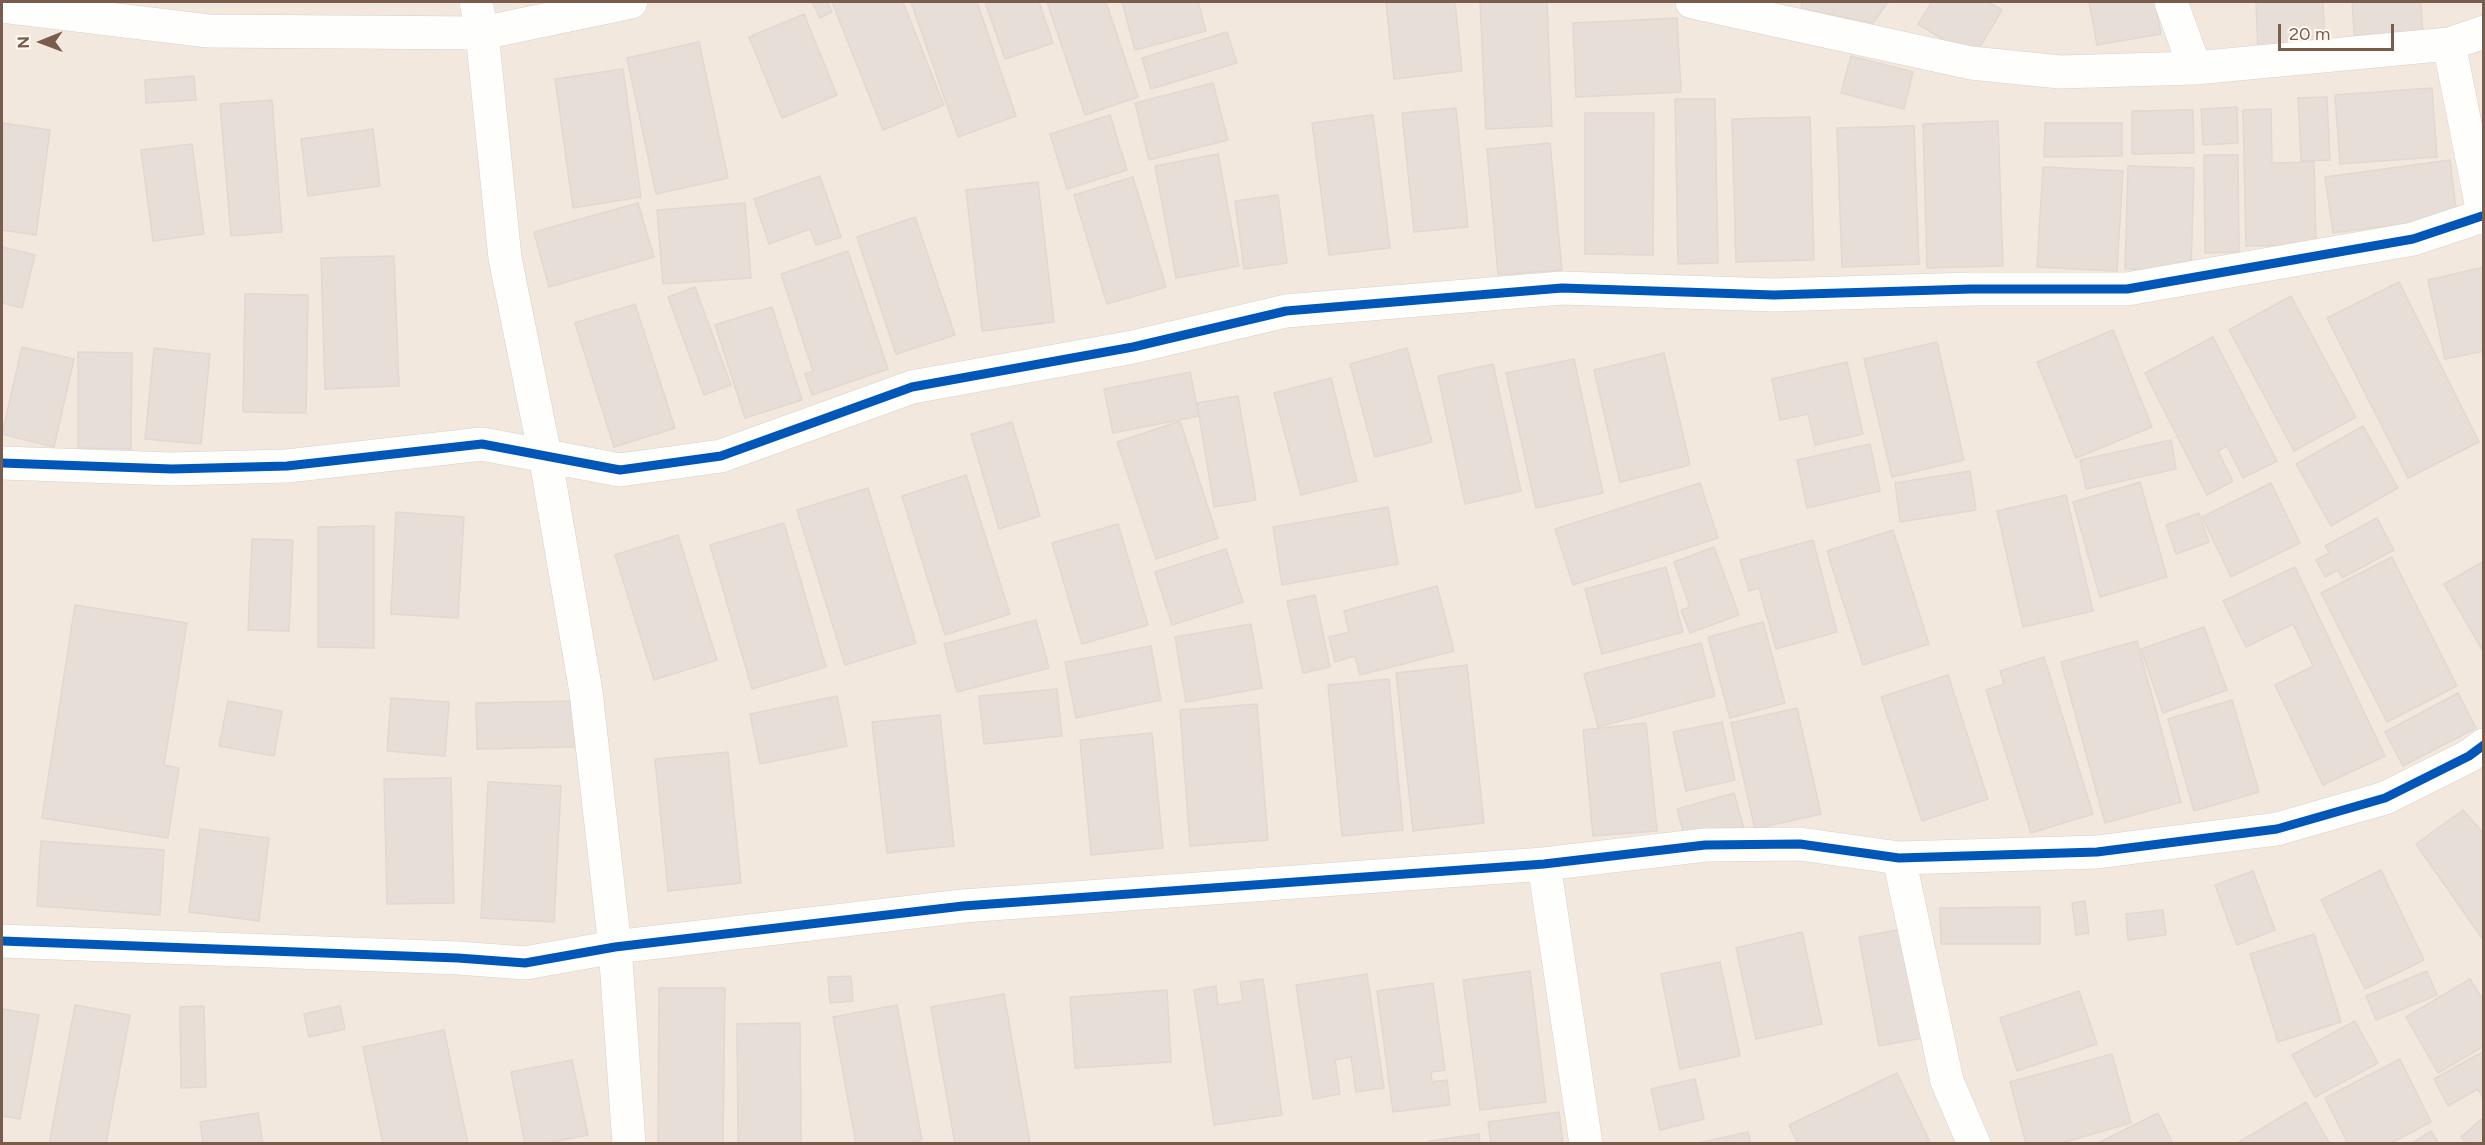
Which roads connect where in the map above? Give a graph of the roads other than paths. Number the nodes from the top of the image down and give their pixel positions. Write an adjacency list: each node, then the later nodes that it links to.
1 (476, 2): 7 (street)
2 (631, 2): 7 (street)
3 (1692, 2): 9 (street)
4 (2170, 2): 9 (street)
5 (2, 6): 7 (street)
6 (2484, 32): 8 (street)
7 (482, 33): 11 (street)
8 (2449, 44): 9 (street); 10 (street)
9 (2195, 68)
10 (2483, 217): 11 (street)
11 (544, 455): 12 (street); 17 (street)
12 (2, 463)
13 (2484, 745): 14 (street)
14 (1899, 858): 15 (street); 20 (street)
15 (1544, 864): 17 (street); 19 (street)
16 (2, 941): 17 (street)
17 (615, 947): 18 (street)
18 (629, 1143)
19 (1586, 1143)
20 (1974, 1143)

